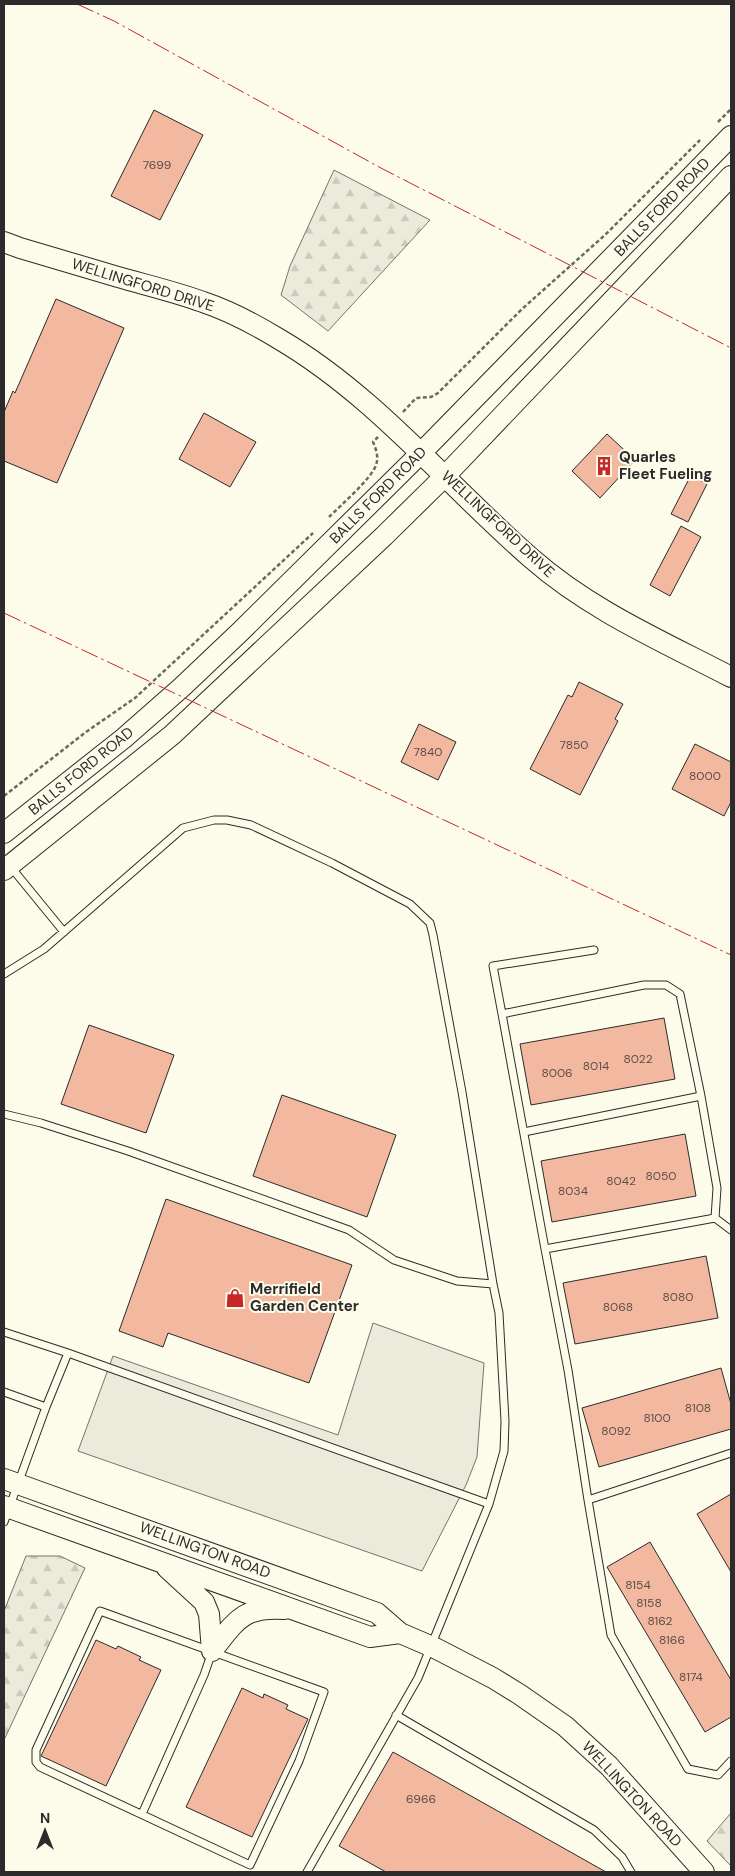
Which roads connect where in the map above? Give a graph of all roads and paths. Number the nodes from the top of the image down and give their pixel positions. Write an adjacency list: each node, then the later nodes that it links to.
1 (731, 109): 2 (path)
2 (724, 129): 8 (main road, BALLS FORD ROAD)
3 (704, 136): 6 (path)
4 (731, 176): 9 (main road, BALLS FORD ROAD)
5 (4, 242): 8 (main road, WELLINGFORD DRIVE)
6 (409, 405)
7 (380, 436): 10 (path)
8 (421, 453): 9 (main road, WELLINGFORD DRIVE); 14 (main road, BALLS FORD ROAD)
9 (445, 476): 12 (main road, WELLINGFORD DRIVE); 16 (main road, BALLS FORD ROAD)
10 (324, 522)
11 (317, 529): 13 (path)
12 (731, 677)
13 (4, 796)
14 (34, 809): 15 (main road, BALLS FORD ROAD); 16 (main road)
15 (4, 832)
16 (7, 868): 17 (lane)
17 (64, 932): 19 (lane); 27 (lane)
18 (594, 950): 20 (lane)
19 (4, 974)
20 (502, 1014): 21 (lane); 23 (lane)
21 (701, 1096): 23 (lane); 24 (lane)
22 (4, 1114): 27 (lane)
23 (524, 1132): 26 (lane)
24 (715, 1218): 25 (lane); 26 (lane)
25 (731, 1230)
26 (545, 1249): 34 (lane)
27 (493, 1284): 35 (lane)
28 (4, 1332): 29 (lane)
29 (68, 1353): 31 (lane); 35 (lane)
30 (4, 1392): 31 (lane)
31 (46, 1407): 33 (lane)
32 (731, 1453): 34 (lane)
33 (11, 1482): 36 (lane); 39 (main road, WELLINGTON ROAD)
34 (588, 1500): 43 (lane)
35 (490, 1504): 40 (lane)
36 (5, 1512): 37 (main road, WELLINGTON ROAD)
37 (158, 1560): 38 (main road, WELLINGTON ROAD); 41 (main road)
38 (296, 1609): 39 (main road, WELLINGTON ROAD); 41 (main road)
39 (400, 1633): 40 (main road, WELLINGTON ROAD)
40 (431, 1647): 42 (lane); 47 (main road, WELLINGTON ROAD)
41 (212, 1651): 44 (lane); 44 (lane); 44 (lane)
42 (396, 1715): 45 (lane); 46 (lane)
43 (731, 1761)
44 (142, 1814)
45 (306, 1872)
46 (631, 1872)
47 (704, 1872)

